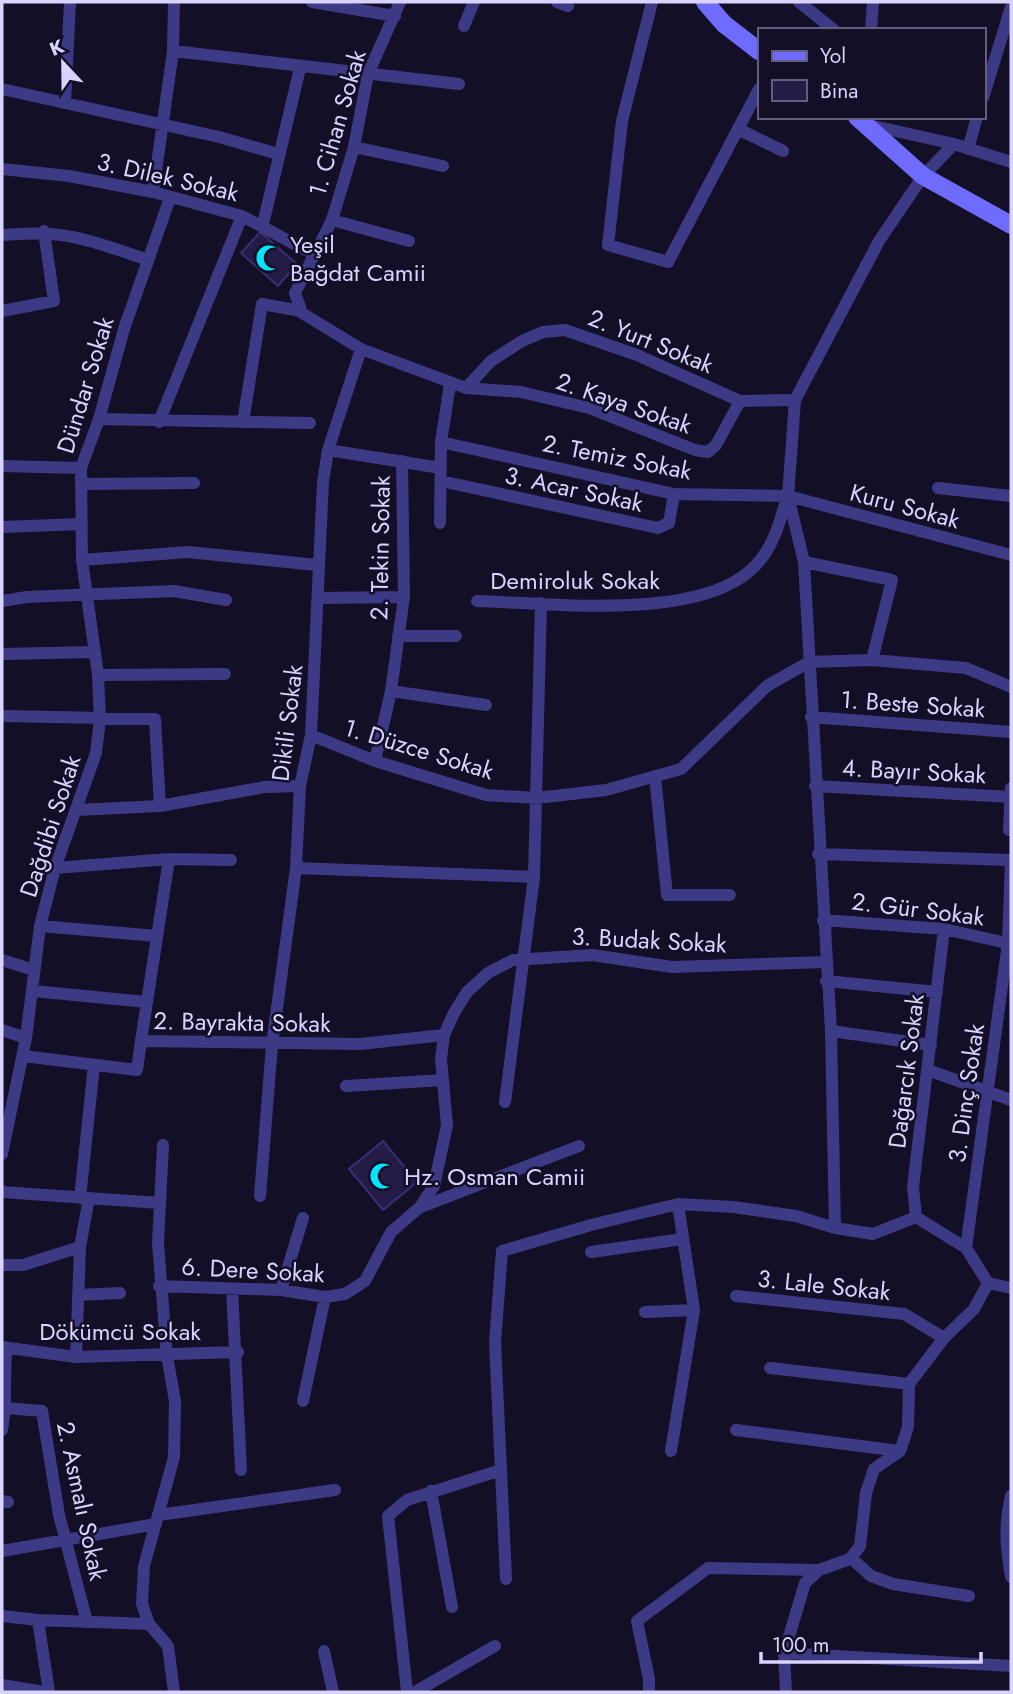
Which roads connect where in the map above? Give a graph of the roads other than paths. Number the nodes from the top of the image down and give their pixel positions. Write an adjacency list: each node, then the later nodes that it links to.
1 (70, 2): 23 (street)
2 (174, 2): 16 (street)
3 (312, 2): 11 (street)
4 (400, 2): 11 (street, 1. Cihan Sokak)
5 (474, 2): 12 (street)
6 (652, 2): 27 (street)
7 (705, 2): 15 (street)
8 (799, 2): 13 (street)
9 (873, 2): 14 (street)
10 (1011, 7): 22 (street)
11 (395, 16): 18 (street, 1. Cihan Sokak)
12 (464, 26)
13 (832, 28)
14 (871, 28)
15 (758, 50)
16 (173, 51): 17 (street); 26 (street)
17 (300, 68): 18 (street); 32 (street)
18 (368, 74): 19 (street); 29 (street, 1. Cihan Sokak)
19 (459, 84)
20 (2, 89): 23 (street)
21 (758, 91): 27 (street)
22 (985, 92)
23 (65, 103): 26 (street)
24 (976, 119): 30 (street)
25 (865, 120): 28 (street); 36 (street)
26 (162, 126): 32 (street); 37 (street)
27 (738, 129): 31 (street)
28 (954, 144): 30 (street); 36 (street)
29 (354, 147): 34 (street); 40 (street, 1. Cihan Sokak)
30 (968, 149): 33 (street)
31 (783, 151)
32 (278, 154): 41 (street)
33 (1011, 162)
34 (443, 166)
35 (2, 169): 37 (street, 3. Dilek Sokak)
36 (923, 176): 42 (street); 53 (street)
37 (153, 192): 38 (street, 3. Dilek Sokak)
38 (170, 198): 39 (street, 3. Dilek Sokak); 47 (street, Dündar Sokak)
39 (242, 216): 41 (street, 3. Dilek Sokak); 56 (street)
40 (332, 220): 45 (street); 46 (street, 1. Cihan Sokak)
41 (263, 224): 46 (street, 3. Dilek Sokak)
42 (1011, 225)
43 (44, 231): 44 (street); 47 (street); 48 (street)
44 (2, 235)
45 (409, 241)
46 (315, 255): 49 (street, 1. Cihan Sokak)
47 (148, 260): 55 (street, Dündar Sokak)
48 (2, 311)
49 (301, 311): 50 (street); 57 (street)
50 (361, 349): 51 (street); 60 (street, Dikili Sokak)
51 (450, 384): 52 (street); 59 (street)
52 (466, 388): 54 (street, 2. Yurt Sokak); 54 (street, 2. Kaya Sokak)
53 (795, 400): 54 (street, 2. Yurt Sokak); 69 (street)
54 (740, 401)
55 (99, 419): 56 (street); 63 (street, Dündar Sokak)
56 (159, 422): 57 (street)
57 (243, 422): 58 (street)
58 (310, 423)
59 (441, 442): 64 (street); 68 (street, 2. Temiz Sokak)
60 (328, 450): 61 (street); 77 (street, Dikili Sokak)
61 (402, 461): 64 (street); 79 (street, 2. Tekin Sokak)
62 (2, 466): 63 (street)
63 (81, 468): 65 (street, Dündar Sokak)
64 (440, 474): 68 (street, 3. Acar Sokak); 71 (street)
65 (82, 484): 66 (street); 72 (street, Dündar Sokak)
66 (194, 484)
67 (938, 488): 70 (street)
68 (674, 494): 69 (street, 2. Temiz Sokak)
69 (788, 496): 74 (street, Kuru Sokak); 76 (street); 84 (street, Demiroluk Sokak)
70 (1011, 496)
71 (439, 523)
72 (82, 524): 73 (street); 75 (street, Dündar Sokak)
73 (2, 527)
74 (1011, 555)
75 (82, 560): 77 (street); 78 (street, Dündar Sokak)
76 (804, 562): 89 (street); 90 (street)
77 (317, 565): 80 (street, Dikili Sokak)
78 (88, 595): 81 (street); 82 (street); 87 (street, Dündar Sokak)
79 (404, 597): 80 (street); 85 (street, 2. Tekin Sokak)
80 (318, 598): 100 (street, Dikili Sokak)
81 (226, 600)
82 (2, 601)
83 (477, 601): 84 (street, Demiroluk Sokak)
84 (541, 603): 107 (street)
85 (398, 636): 86 (street); 94 (street, 2. Tekin Sokak)
86 (456, 636)
87 (94, 652): 88 (street); 92 (street, Dündar Sokak)
88 (2, 654)
89 (872, 660): 90 (street); 93 (street)
90 (809, 662): 97 (street); 102 (street, 1. Düzce Sokak)
91 (225, 674): 92 (street)
92 (98, 675): 98 (street, Dağdibi Sokak)
93 (1011, 687)
94 (391, 691): 95 (street); 101 (street, 2. Tekin Sokak)
95 (486, 705)
96 (2, 716): 98 (street)
97 (811, 717): 99 (street, 1. Beste Sokak); 104 (street)
98 (100, 719): 108 (street); 109 (street, Dağdibi Sokak)
99 (1011, 732)
100 (311, 735): 101 (street, 1. Düzce Sokak); 103 (street, Dikili Sokak)
101 (375, 761): 107 (street, 1. Düzce Sokak)
102 (655, 776): 107 (street, 1. Düzce Sokak); 118 (street)
103 (300, 786): 108 (street); 116 (street, Dikili Sokak)
104 (814, 786): 106 (street, 4. Bayır Sokak); 111 (street)
105 (1011, 788): 106 (street)
106 (1011, 797): 110 (street)
107 (537, 798): 117 (street)
108 (160, 806): 109 (street)
109 (76, 810): 115 (street, Dağdibi Sokak)
110 (1009, 830)
111 (818, 854): 114 (street); 119 (street)
112 (169, 859): 113 (street); 115 (street); 122 (street)
113 (231, 860)
114 (1011, 860): 123 (street, 3. Dinç Sokak)
115 (55, 868): 120 (street, Dağdibi Sokak)
116 (296, 868): 117 (street); 137 (street, Dikili Sokak)
117 (534, 877): 125 (street)
118 (730, 895)
119 (823, 920): 121 (street, 2. Gür Sokak); 126 (street)
120 (40, 926): 122 (street); 127 (street, Dağdibi Sokak)
121 (944, 929): 123 (street, 2. Gür Sokak); 130 (street, Dağarcık Sokak)
122 (157, 936): 131 (street)
123 (1010, 943): 144 (street, 3. Dinç Sokak)
124 (2, 960): 127 (street)
125 (518, 960): 126 (street, 3. Budak Sokak); 134 (street); 146 (street)
126 (825, 962): 128 (street)
127 (34, 970): 129 (street, Dağdibi Sokak)
128 (826, 981): 130 (street); 133 (street)
129 (33, 990): 131 (street); 135 (street, Dağdibi Sokak)
130 (937, 992): 138 (street, Dağarcık Sokak)
131 (146, 1002): 136 (street)
132 (2, 1030): 135 (street)
133 (831, 1031): 138 (street); 158 (street)
134 (444, 1035): 137 (street, 2. Bayrakta Sokak); 142 (street)
135 (26, 1038): 139 (street, Dağdibi Sokak)
136 (141, 1041): 137 (street, 2. Bayrakta Sokak); 140 (street, 2. Bayrakta Sokak)
137 (272, 1045): 151 (street, Dikili Sokak)
138 (931, 1045): 141 (street, Dağarcık Sokak)
139 (23, 1056): 140 (street, 2. Bayrakta Sokak); 149 (street, Dağdibi Sokak)
140 (94, 1065): 152 (street)
141 (928, 1070): 144 (street); 156 (street, Dağarcık Sokak)
142 (442, 1080): 143 (street); 155 (street)
143 (345, 1086)
144 (986, 1091): 145 (street); 161 (street, 3. Dinç Sokak)
145 (1011, 1100)
146 (505, 1102)
147 (163, 1145): 153 (street)
148 (579, 1146): 155 (street)
149 (2, 1154)
150 (2, 1192): 152 (street)
151 (260, 1196)
152 (85, 1198): 153 (street); 160 (street)
153 (159, 1203): 165 (street)
154 (678, 1204): 158 (street); 159 (street); 189 (street)
155 (420, 1207): 171 (street, 6. Dere Sokak)
156 (916, 1217): 158 (street); 161 (street)
157 (303, 1218): 168 (street)
158 (835, 1228)
159 (682, 1240): 162 (street); 173 (street)
160 (80, 1247): 163 (street); 170 (street)
161 (966, 1248): 164 (street)
162 (591, 1252)
163 (2, 1265)
164 (988, 1283): 166 (street); 175 (street)
165 (159, 1286): 167 (street, 6. Dere Sokak); 178 (street)
166 (1011, 1288)
167 (232, 1289): 168 (street, 6. Dere Sokak); 177 (street)
168 (281, 1290): 171 (street, 6. Dere Sokak)
169 (120, 1293): 170 (street)
170 (78, 1295): 179 (street)
171 (326, 1297): 183 (street)
172 (736, 1297): 175 (street, 3. Lale Sokak)
173 (694, 1310): 174 (street); 187 (street)
174 (645, 1312)
175 (944, 1338): 182 (street)
176 (4, 1348): 179 (street, Dökümcü Sokak); 181 (street)
177 (238, 1352): 178 (street, Dökümcü Sokak); 190 (street)
178 (167, 1356): 179 (street, Dökümcü Sokak); 195 (street)
179 (76, 1357)
180 (770, 1368): 182 (street)
181 (4, 1384): 184 (street)
182 (909, 1384): 188 (street)
183 (303, 1401)
184 (5, 1408): 185 (street); 196 (street, 2. Asmalı Sokak)
185 (2, 1430)
186 (736, 1430): 188 (street)
187 (670, 1451)
188 (900, 1451): 198 (street)
189 (501, 1469): 192 (street); 201 (street)
190 (241, 1470)
191 (335, 1490): 195 (street)
192 (431, 1491): 203 (street); 216 (street)
193 (1011, 1496): 194 (street)
194 (1009, 1517): 200 (street)
195 (157, 1520): 196 (street); 207 (street)
196 (66, 1539): 197 (street); 206 (street, 2. Asmalı Sokak)
197 (2, 1551)
198 (851, 1558): 199 (street); 202 (street)
199 (819, 1570): 210 (street); 218 (street)
200 (1011, 1577)
201 (506, 1579)
202 (969, 1597)
203 (452, 1607)
204 (2, 1616): 205 (street)
205 (38, 1620): 206 (street); 213 (street)
206 (88, 1622): 207 (street)
207 (149, 1624): 214 (street)
208 (495, 1646): 217 (street)
209 (324, 1651): 215 (street)
210 (784, 1653): 211 (street); 219 (street)
211 (1011, 1666)
212 (2, 1685): 213 (street)
213 (47, 1692)
214 (174, 1692)
215 (333, 1692)
216 (407, 1692)
217 (415, 1692)
218 (649, 1692)
219 (786, 1692)

